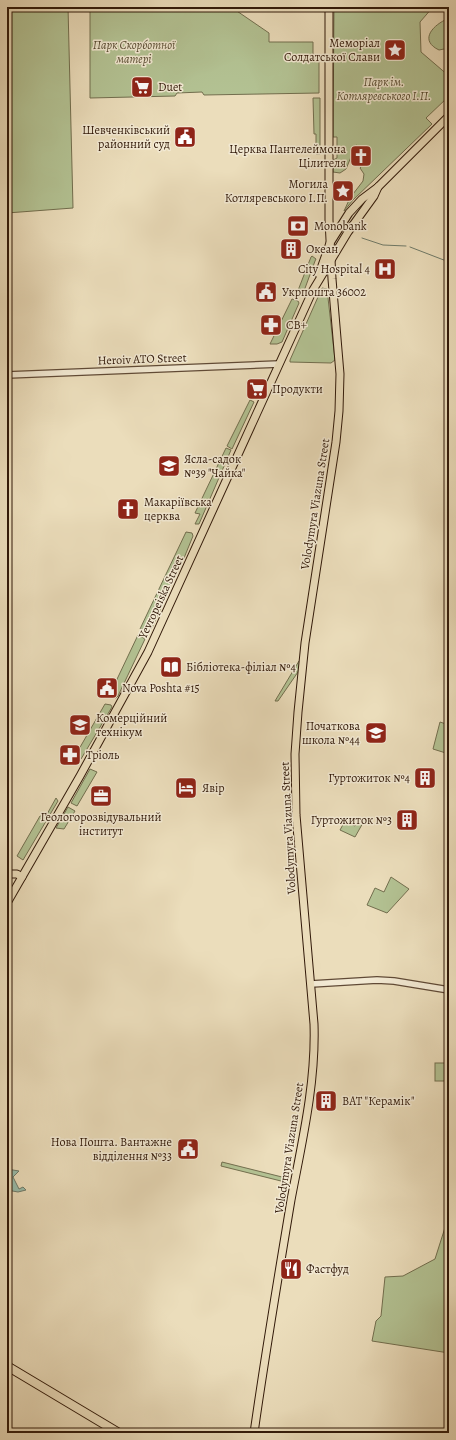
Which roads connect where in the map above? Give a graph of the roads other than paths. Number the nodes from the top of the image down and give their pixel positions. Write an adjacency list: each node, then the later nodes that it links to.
1 (329, 7): 4 (main road, Volodymyra Viazuna Street)
2 (449, 116): 3 (main road, Yevropeiska Street)
3 (378, 187): 4 (main road, Yevropeiska Street); 5 (main road, Yevropeiska Street)
4 (330, 243): 5 (main road, Volodymyra Viazuna Street); 6 (main road, Yevropeiska Street)
5 (331, 259): 6 (main road, Yevropeiska Street); 12 (main road, Volodymyra Viazuna Street)
6 (313, 290): 7 (main road, Yevropeiska Street)
7 (279, 364): 8 (street, Heroiv ATO Street); 10 (main road, Yevropeiska Street)
8 (7, 375)
9 (7, 874): 10 (main road)
10 (22, 877): 11 (main road, Yevropeiska Street)
11 (7, 903)
12 (311, 984): 13 (street); 16 (main road, Volodymyra Viazuna Street)
13 (449, 990)
14 (7, 1366): 15 (highway)
15 (119, 1433)
16 (254, 1433)

